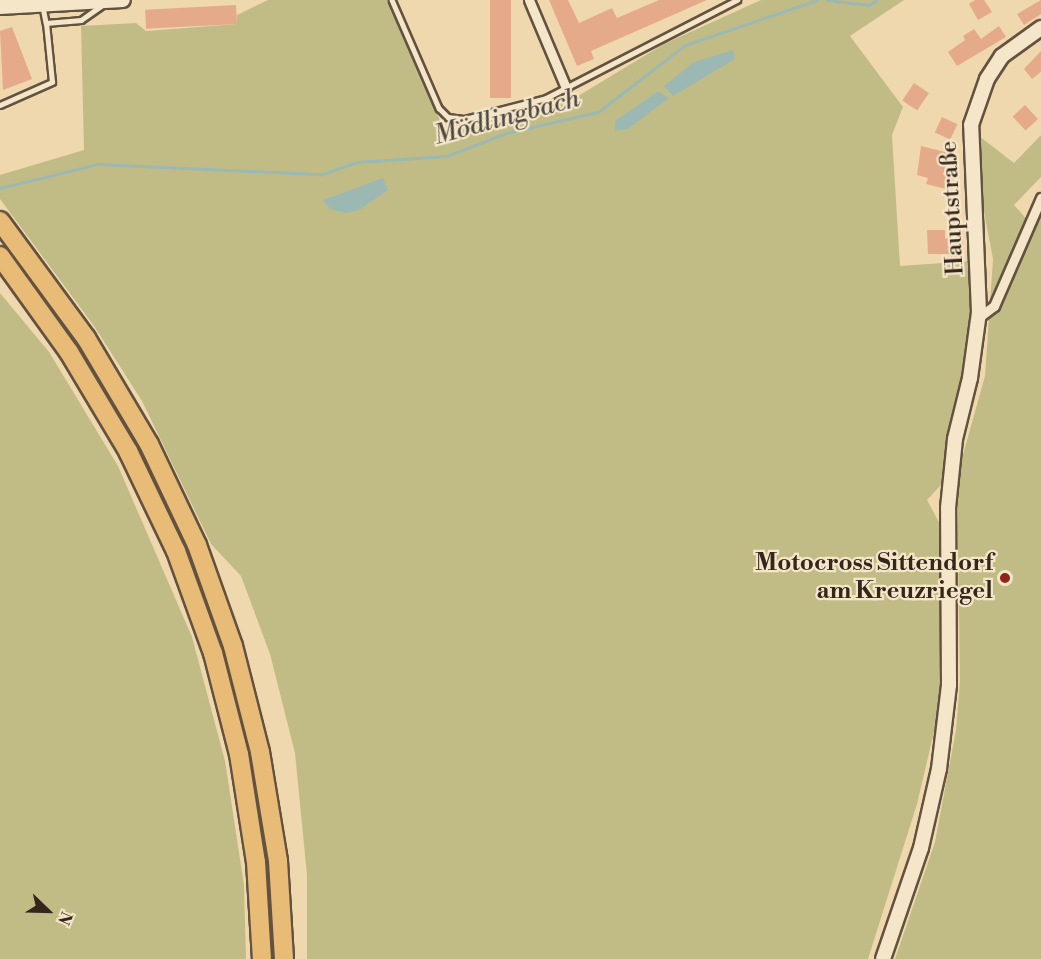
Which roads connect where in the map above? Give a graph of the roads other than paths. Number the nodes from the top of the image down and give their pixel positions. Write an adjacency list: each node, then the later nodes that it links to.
1 (123, 0): 5 (main road)
2 (392, 0): 10 (lane)
3 (529, 0): 10 (street)
4 (737, 0): 10 (lane)
5 (108, 1): 6 (main road); 8 (lane)
6 (42, 4): 7 (main road); 8 (lane)
7 (0, 7)
8 (46, 23): 11 (lane)
9 (1041, 28): 15 (main road, Hauptstraße)
10 (566, 88)
11 (0, 105)
12 (1041, 198): 15 (street)
13 (0, 221): 17 (highway)
14 (0, 256): 16 (highway)
15 (978, 318): 18 (main road, Hauptstraße)
16 (262, 959)
17 (284, 959)
18 (883, 959)

